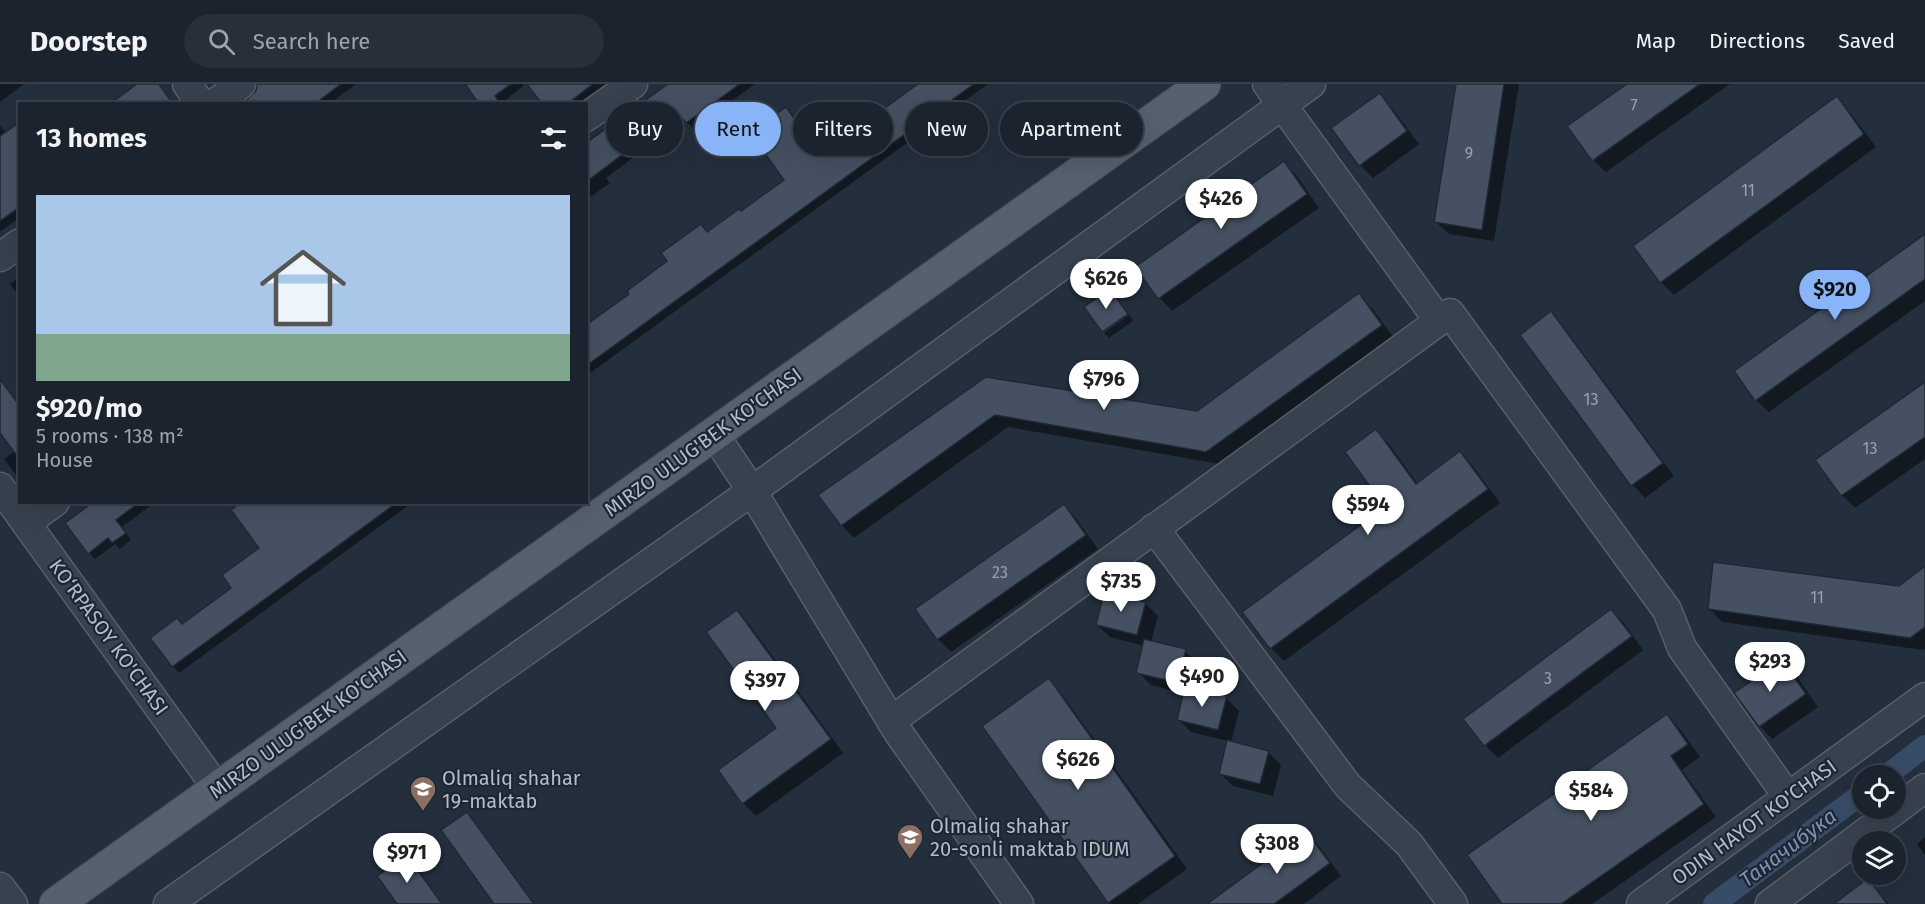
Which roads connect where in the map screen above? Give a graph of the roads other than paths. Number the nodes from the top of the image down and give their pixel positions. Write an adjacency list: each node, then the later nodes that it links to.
1 (187, 84): 7 (street)
2 (241, 84): 8 (street)
3 (633, 84): 9 (street)
4 (1204, 84): 13 (main road, MIRZO ULUG'BEK KO'CHASI)
5 (1311, 84): 6 (street)
6 (1275, 94): 15 (street); 18 (street)
7 (200, 102)
8 (217, 102)
9 (588, 116)
10 (18, 244): 11 (street)
11 (0, 257)
12 (1450, 313): 23 (street)
13 (714, 434): 15 (street); 21 (main road, MIRZO ULUG'BEK KO'CHASI)
14 (0, 487): 17 (street, KO‘RPASOY KO'CHASI)
15 (752, 491): 20 (street); 27 (street)
16 (52, 504): 17 (street)
17 (26, 523): 21 (street, KO‘RPASOY KO'CHASI)
18 (1154, 528): 20 (street); 29 (street)
19 (1925, 697): 23 (street, ODIN HAYOT KO'CHASI)
20 (891, 721): 28 (street)
21 (217, 788): 26 (main road, MIRZO ULUG'BEK KO'CHASI)
22 (1925, 788): 31 (street)
23 (1788, 797): 30 (street, ODIN HAYOT KO'CHASI)
24 (0, 887): 25 (street)
25 (13, 904)
26 (56, 904)
27 (168, 904)
28 (1019, 904)
29 (1453, 904)
30 (1641, 904)
31 (1770, 904)

